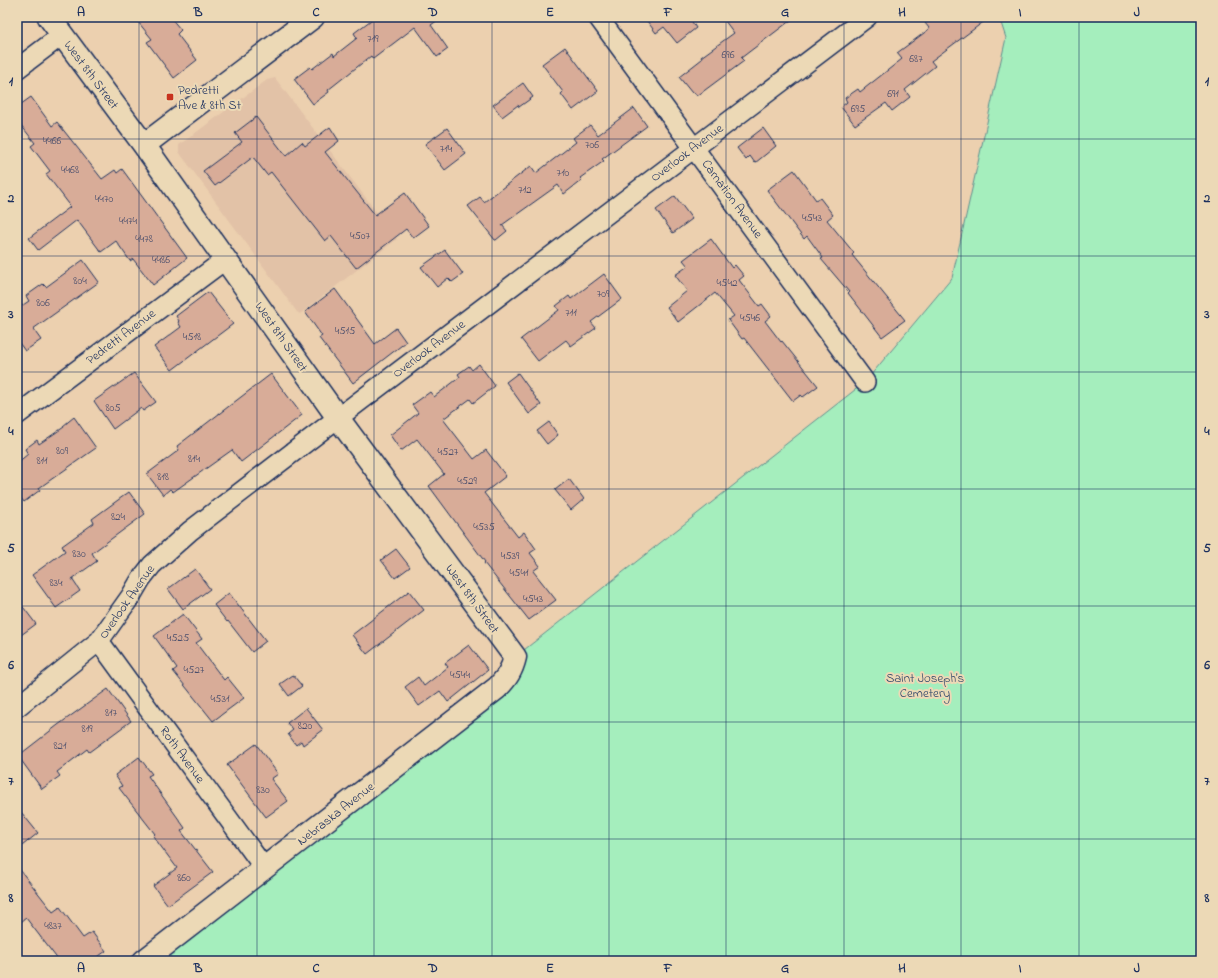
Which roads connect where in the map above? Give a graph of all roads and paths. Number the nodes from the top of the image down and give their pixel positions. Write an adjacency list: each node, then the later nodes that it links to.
1 (49, 17): 5 (street, West 8th Street)
2 (313, 17): 7 (street)
3 (598, 17): 8 (street, Carnation Avenue)
4 (867, 17): 8 (street, Overlook Avenue)
5 (62, 35): 6 (street); 7 (street, West 8th Street)
6 (17, 69)
7 (144, 145): 9 (street, West 8th Street)
8 (694, 148): 10 (street, Carnation Avenue); 12 (street, Overlook Avenue)
9 (226, 258): 11 (street, Pedretti Avenue); 12 (street, West 8th Street)
10 (865, 382)
11 (17, 415)
12 (338, 418): 13 (street, Overlook Avenue); 14 (street, West 8th Street)
13 (99, 641): 15 (street, Overlook Avenue); 16 (street, Roth Avenue)
14 (515, 657): 16 (street, Nebraska Avenue)
15 (17, 707)
16 (265, 869): 17 (street, Nebraska Avenue)
17 (144, 961)

